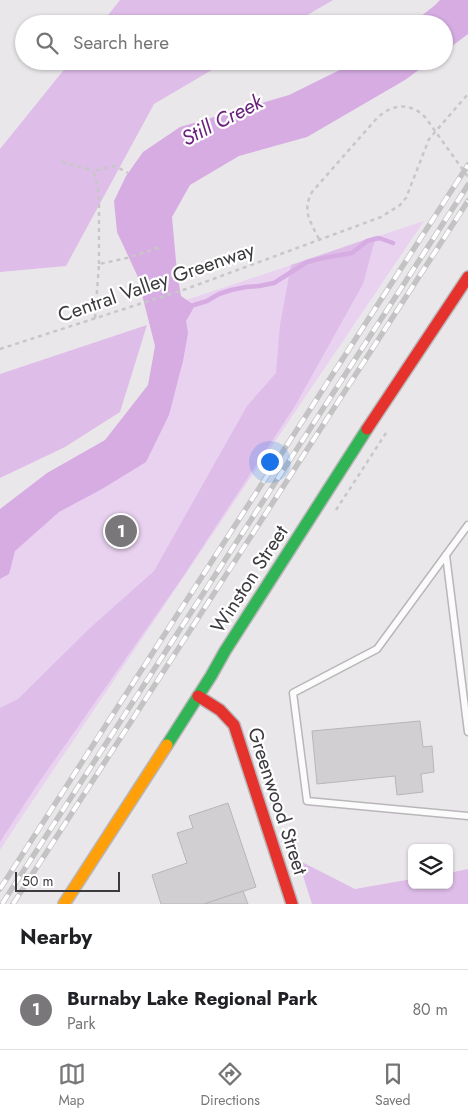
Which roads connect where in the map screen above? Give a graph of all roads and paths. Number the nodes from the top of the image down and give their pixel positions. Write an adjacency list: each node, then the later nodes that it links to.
1 (468, 94): 6 (path, Central Valley Greenway)
2 (62, 162): 3 (path)
3 (94, 171): 4 (path); 8 (path)
4 (128, 173)
5 (468, 178): 6 (path, bridge)
6 (319, 239): 10 (path, Central Valley Greenway)
7 (161, 247): 8 (path)
8 (99, 264): 10 (path)
9 (468, 276): 16 (street, Winston Street)
10 (95, 319): 11 (path, Central Valley Greenway)
11 (0, 350)
12 (367, 461): 13 (path)
13 (355, 480)
14 (468, 525): 15 (lane)
15 (446, 555): 17 (lane); 18 (lane)
16 (198, 696): 19 (street, Winston Street); 20 (street, Greenwood Street)
17 (468, 732)
18 (468, 816)
19 (64, 904)
20 (292, 904)

